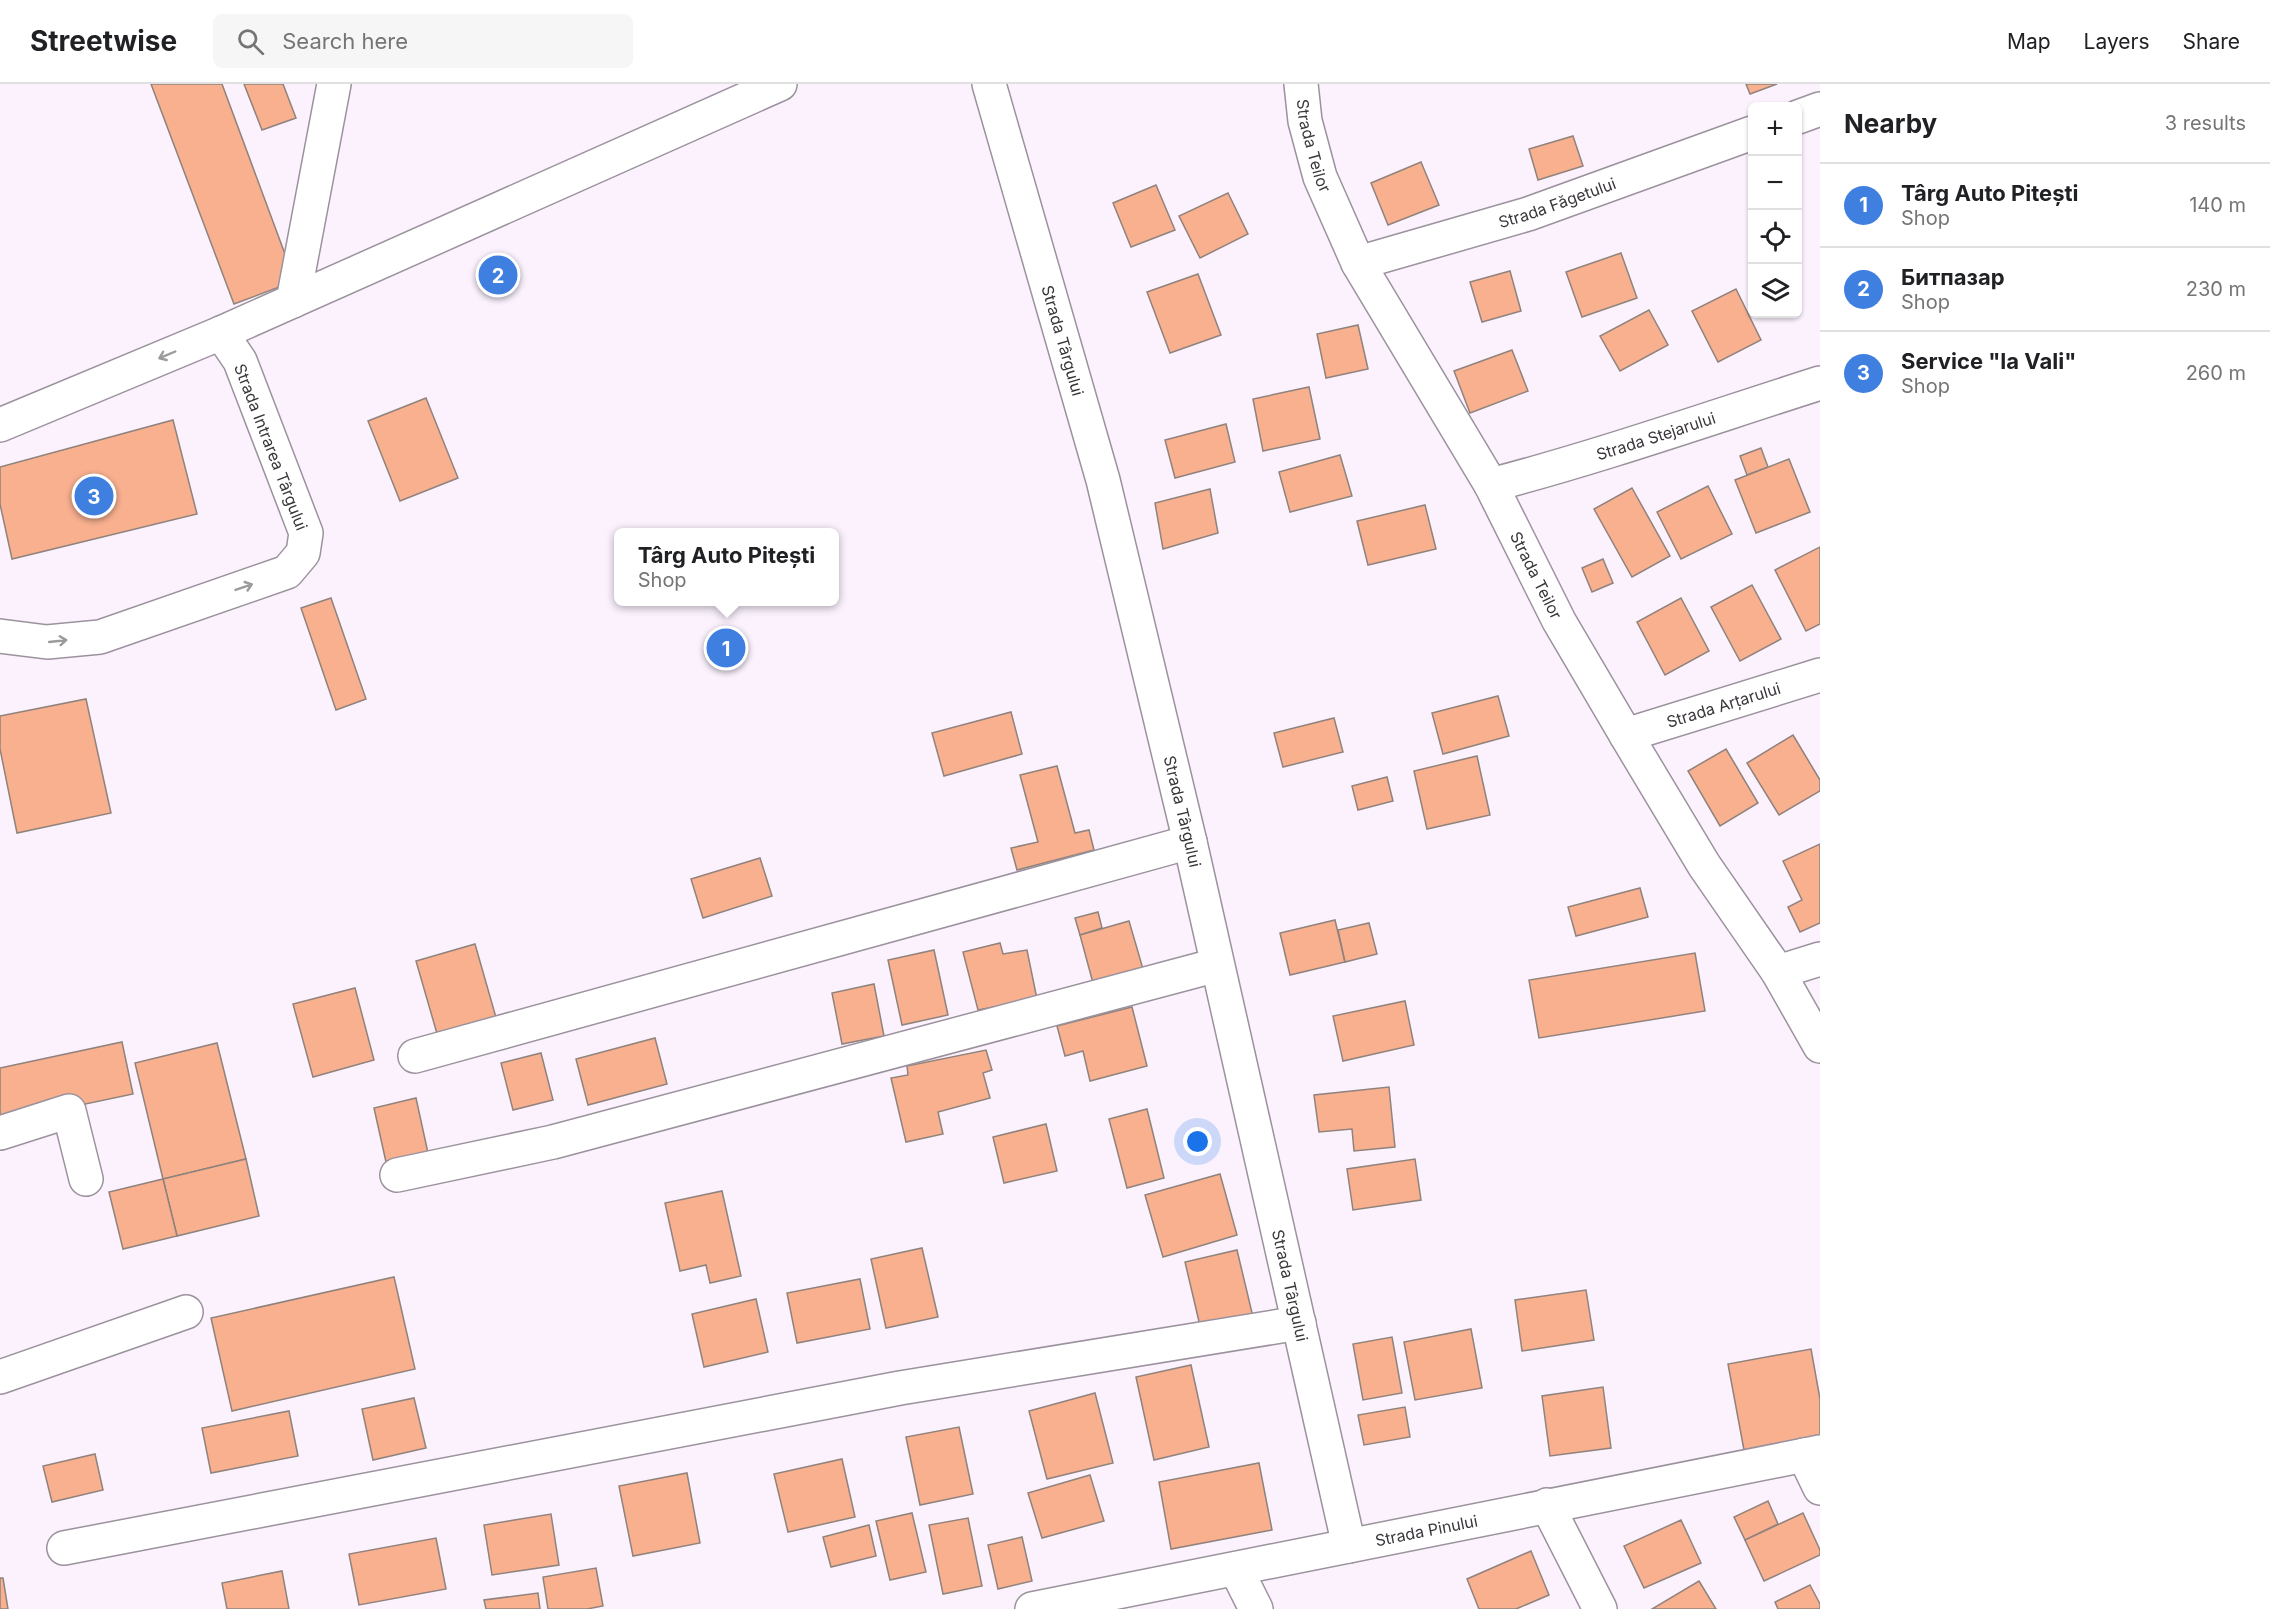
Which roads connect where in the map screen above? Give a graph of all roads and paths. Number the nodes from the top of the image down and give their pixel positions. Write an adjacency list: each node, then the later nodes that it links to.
1 (334, 84): 9 (street)
2 (780, 84): 9 (street)
3 (989, 84): 17 (street, Strada Târgului)
4 (1301, 84): 8 (street, Strada Teilor)
5 (1820, 109): 6 (street)
6 (1802, 115)
7 (1748, 134): 8 (street, Strada Făgetului)
8 (1358, 262): 13 (street, Strada Teilor)
9 (293, 301): 10 (street)
10 (221, 333): 12 (street, one-way to 12); 14 (street, Strada Intrarea Târgului, one-way to 10)
11 (1820, 383): 13 (street, Strada Stejarului)
12 (0, 425)
13 (1491, 485): 16 (street, Strada Teilor)
14 (0, 636)
15 (1820, 675): 16 (street, Strada Arțarului)
16 (1626, 735): 20 (street, Strada Teilor)
17 (1190, 842): 19 (street, Strada Târgului); 22 (street)
18 (1820, 959): 20 (street)
19 (1217, 965): 24 (street); 27 (street, Strada Târgului)
20 (1778, 972): 21 (street, Strada Teilor)
21 (1820, 1046)
22 (415, 1056)
23 (0, 1133): 25 (street)
24 (398, 1175)
25 (86, 1179)
26 (186, 1311): 28 (street)
27 (1299, 1323): 32 (street, Strada Târgului); 33 (street)
28 (0, 1377)
29 (1812, 1454): 30 (street); 31 (street, Strada Pinului)
30 (1820, 1488)
31 (1547, 1505): 32 (street, Strada Pinului); 37 (street)
32 (1349, 1546): 34 (street, Strada Pinului)
33 (64, 1548)
34 (1236, 1569): 35 (street, Strada Pinului); 36 (street)
35 (1032, 1609)
36 (1256, 1609)
37 (1600, 1609)

